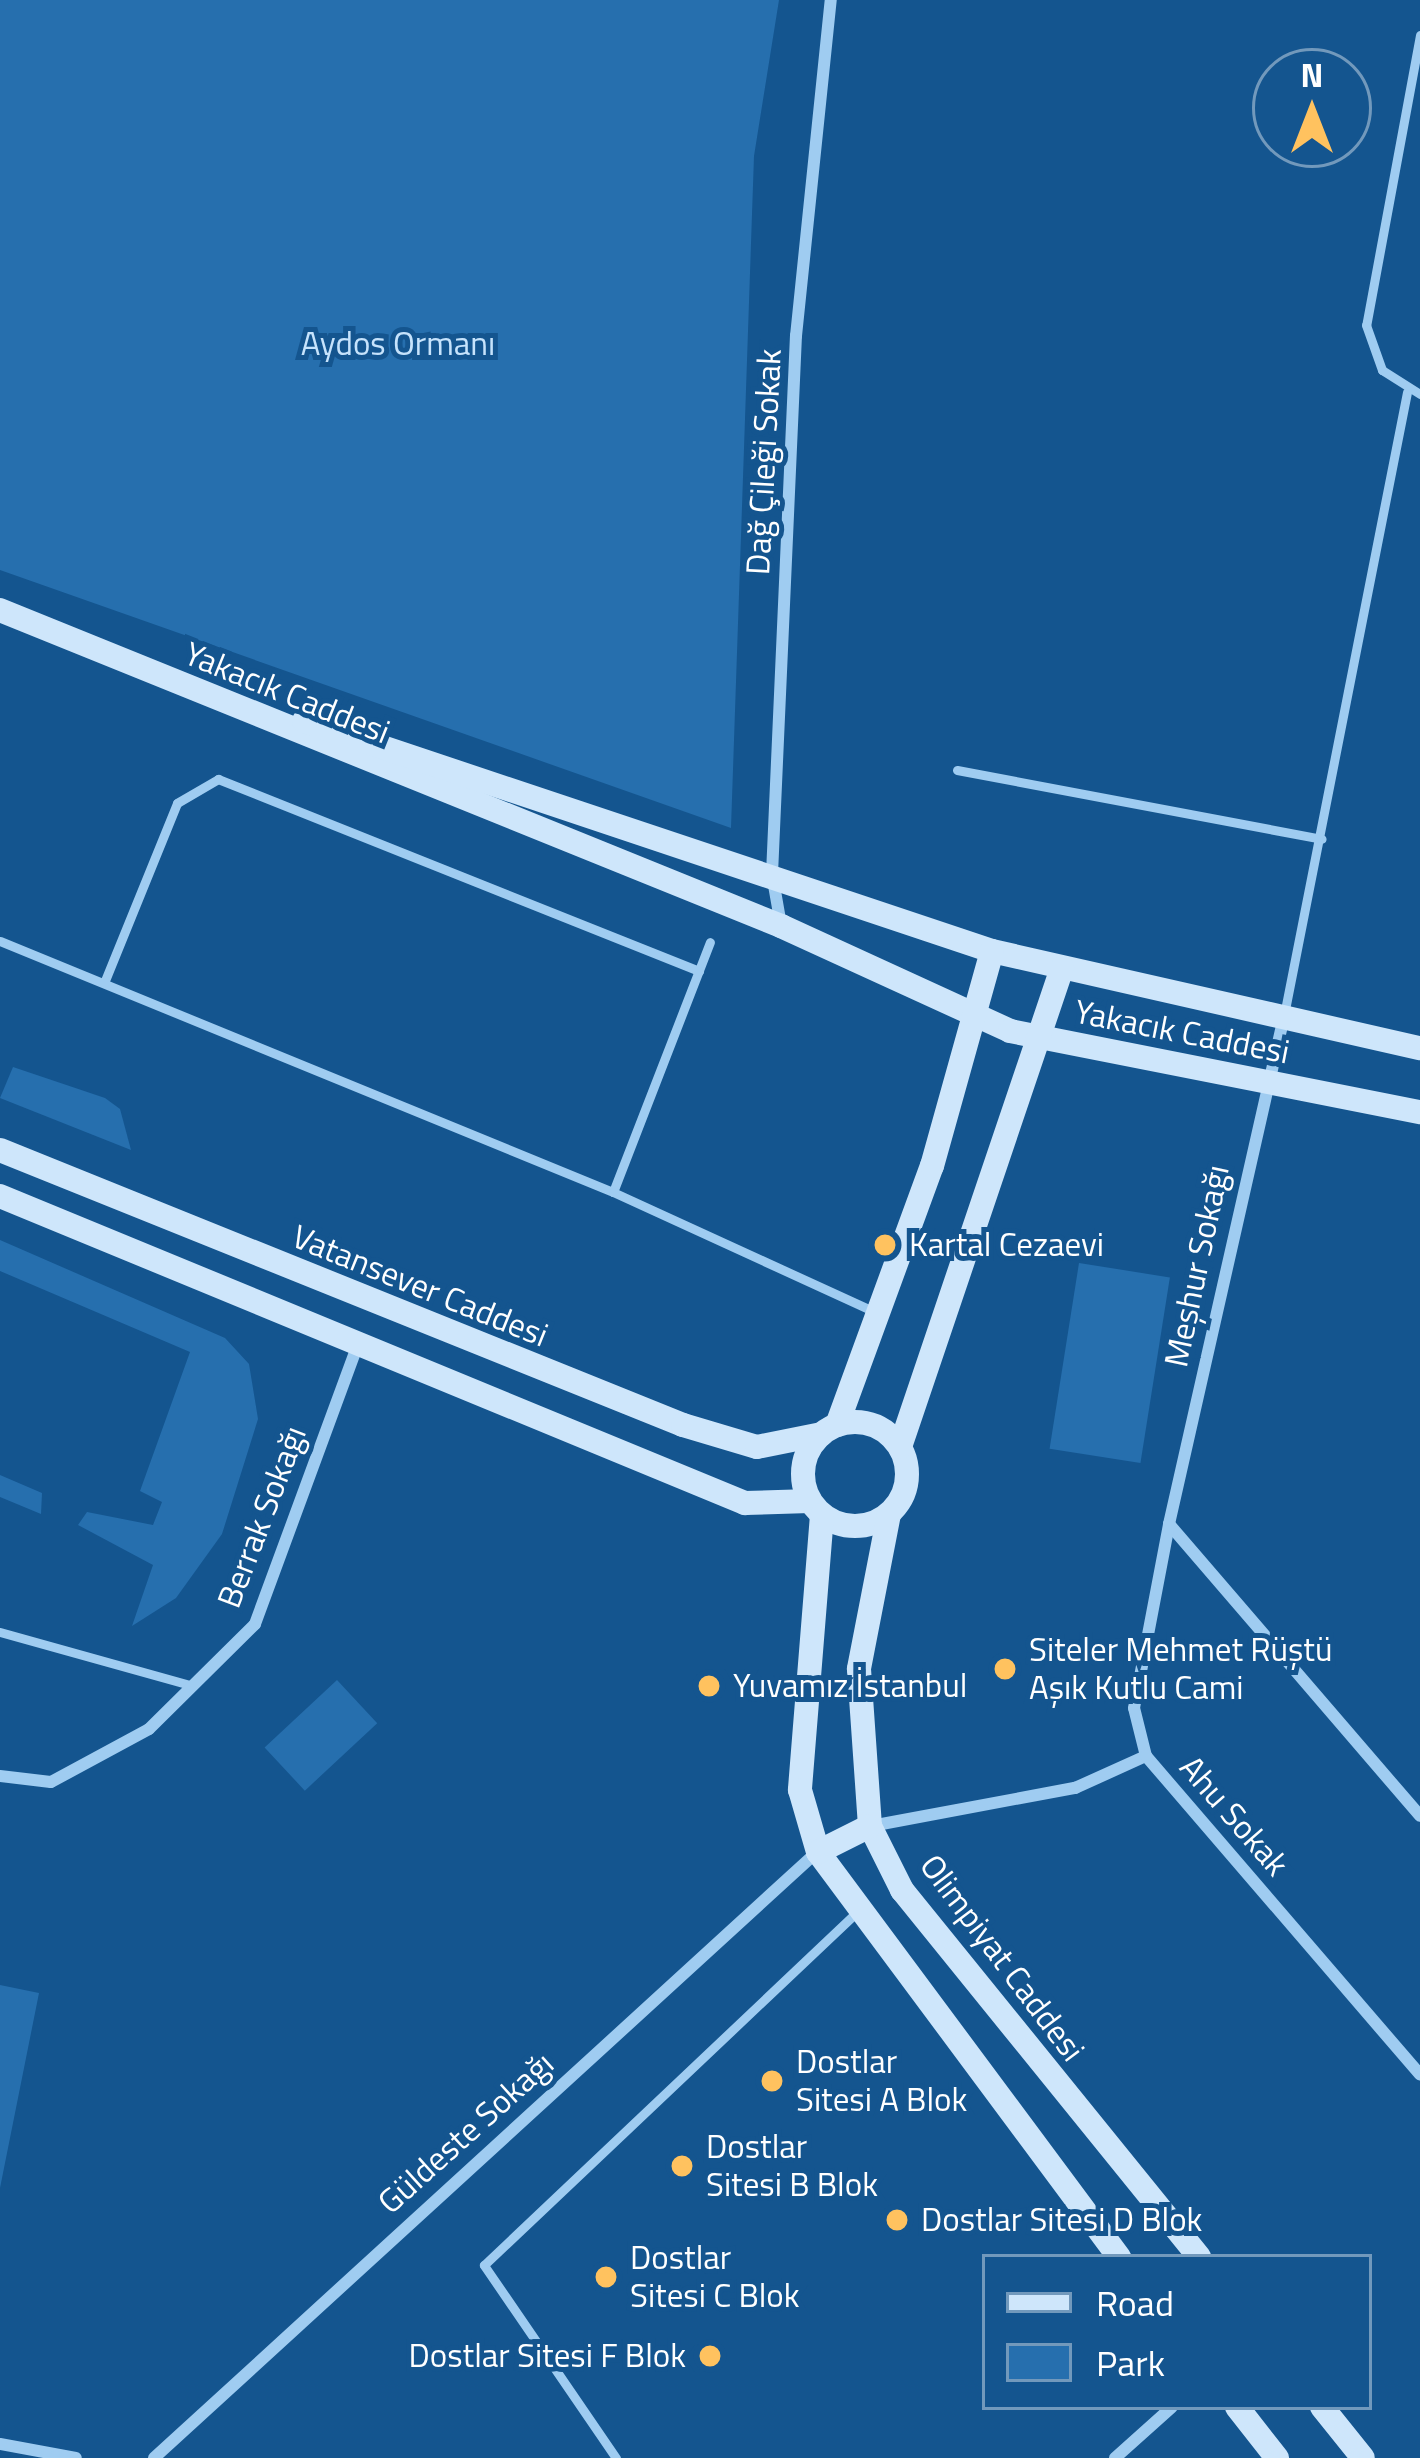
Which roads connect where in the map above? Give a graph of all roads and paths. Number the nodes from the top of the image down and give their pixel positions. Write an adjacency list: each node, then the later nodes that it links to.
1 (831, 0): 9 (street, Dağ Çileği Sokak)
2 (1420, 35): 3 (lane)
3 (1407, 392): 4 (lane); 8 (lane)
4 (1420, 394)
5 (0, 610): 6 (main road)
6 (158, 677): 9 (main road, Yakacık Caddesi); 10 (main road, Yakacık Caddesi)
7 (957, 770): 8 (lane)
8 (1322, 839): 18 (lane)
9 (772, 874): 10 (street, Dağ Çileği Sokak); 13 (main road, Yakacık Caddesi)
10 (781, 926): 17 (main road, Yakacık Caddesi)
11 (0, 940): 16 (lane)
12 (710, 942): 15 (lane)
13 (992, 951): 14 (main road, Yakacık Caddesi); 17 (main road)
14 (1062, 968): 18 (main road, Yakacık Caddesi); 19 (main road)
15 (699, 971): 16 (lane); 24 (lane)
16 (104, 983): 24 (lane)
17 (976, 1017): 19 (main road, Yakacık Caddesi); 27 (main road)
18 (1283, 1021): 20 (main road, Yakacık Caddesi); 21 (street, Meşhur Sokağı)
19 (1036, 1036): 21 (main road, Yakacık Caddesi); 30 (main road)
20 (1420, 1048)
21 (1263, 1082): 22 (main road, Yakacık Caddesi); 33 (street, Meşhur Sokağı)
22 (1420, 1112)
23 (0, 1150): 26 (main road, Vatansever Caddesi)
24 (613, 1192): 27 (lane)
25 (0, 1196): 28 (main road)
26 (375, 1305): 28 (main road); 29 (main road, Vatansever Caddesi)
27 (882, 1316): 29 (main road)
28 (358, 1343): 31 (main road); 35 (street, Berrak Sokağı)
29 (829, 1429): 30 (main road); 31 (main road)
30 (900, 1447): 32 (main road)
31 (816, 1508): 32 (main road); 40 (main road)
32 (889, 1514): 39 (main road, Olimpiyat Caddesi)
33 (1169, 1524): 36 (street, Meşhur Sokağı); 38 (street)
34 (0, 1632): 35 (lane)
35 (193, 1686): 37 (street, Berrak Sokağı)
36 (1146, 1756): 39 (street, Ahu Sokak); 42 (street, Ahu Sokak)
37 (0, 1776)
38 (1420, 1816)
39 (870, 1826): 40 (main road); 44 (main road, Olimpiyat Caddesi)
40 (818, 1852): 41 (main road); 50 (street, Güldeste Sokağı)
41 (860, 1909): 43 (main road); 51 (lane)
42 (1420, 2074)
43 (1117, 2254)
44 (1197, 2254)
45 (1169, 2410): 52 (street)
46 (1240, 2410): 53 (main road)
47 (1324, 2410): 54 (main road)
48 (0, 2444): 49 (street)
49 (76, 2458)
50 (154, 2458)
51 (616, 2458)
52 (1115, 2458)
53 (1277, 2458)
54 (1364, 2458)

